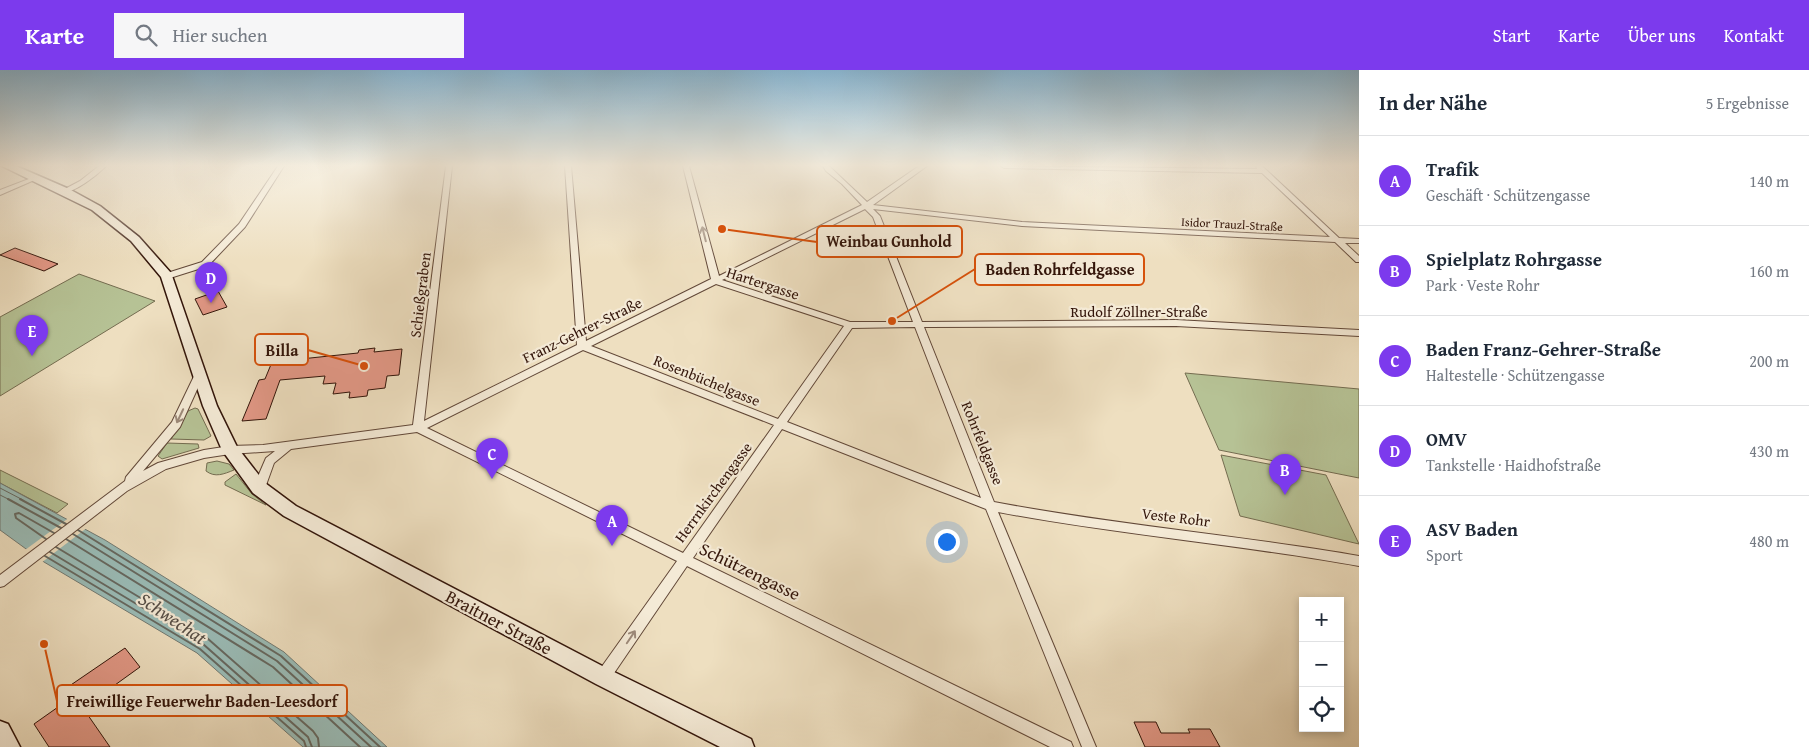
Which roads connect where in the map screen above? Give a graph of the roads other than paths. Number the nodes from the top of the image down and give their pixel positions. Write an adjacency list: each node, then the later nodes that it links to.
1 (75, 198): 13 (main road)
2 (260, 198): 13 (street)
3 (445, 198): 21 (street, Schießgraben)
4 (570, 198): 18 (street)
5 (694, 198): 14 (street, Hartergasse, one-way to 5)
6 (858, 198): 9 (street, Rohrfeldgasse)
7 (878, 198): 9 (street, Franz-Gehrer-Straße)
8 (1292, 198): 10 (street)
9 (866, 206): 10 (street, Isidor Trauzl-Straße); 14 (street, Franz-Gehrer-Straße); 16 (street, Rohrfeldgasse)
10 (1338, 240): 11 (street, Isidor Trauzl-Straße); 12 (street)
11 (1359, 241)
12 (1359, 260)
13 (167, 276): 19 (main road, Braitner Straße)
14 (716, 281): 15 (street, Hartergasse); 18 (street, Franz-Gehrer-Straße)
15 (849, 325): 16 (street, Hartergasse); 20 (street, Herrnkirchengasse)
16 (919, 326): 17 (street, Rudolf Zöllner-Straße); 26 (street, Rohrfeldgasse)
17 (1359, 332)
18 (582, 346): 20 (street, Rosenbüchelgasse); 21 (street, Franz-Gehrer-Straße)
19 (200, 372): 23 (main road, Braitner Straße); 24 (street, one-way to 24)
20 (781, 426): 26 (street, Rosenbüchelgasse); 27 (street, Herrnkirchengasse)
21 (418, 428): 22 (street, Franz-Gehrer-Straße); 27 (street, Schützengasse)
22 (290, 445): 23 (street, Franz-Gehrer-Straße); 25 (street)
23 (230, 450): 24 (street, Franz-Gehrer-Straße); 25 (main road, Braitner Straße)
24 (123, 488): 29 (street)
25 (259, 488): 30 (main road, Braitner Straße)
26 (990, 506): 28 (street, Veste Rohr); 35 (street, Rohrfeldgasse)
27 (685, 558): 30 (street, Herrnkirchengasse, one-way to 27); 34 (street, Schützengasse)
28 (1359, 561)
29 (0, 582)
30 (603, 677): 33 (main road, Braitner Straße)
31 (0, 732): 32 (main road)
32 (9, 747)
33 (743, 747)
34 (1066, 747)
35 (1089, 747)

